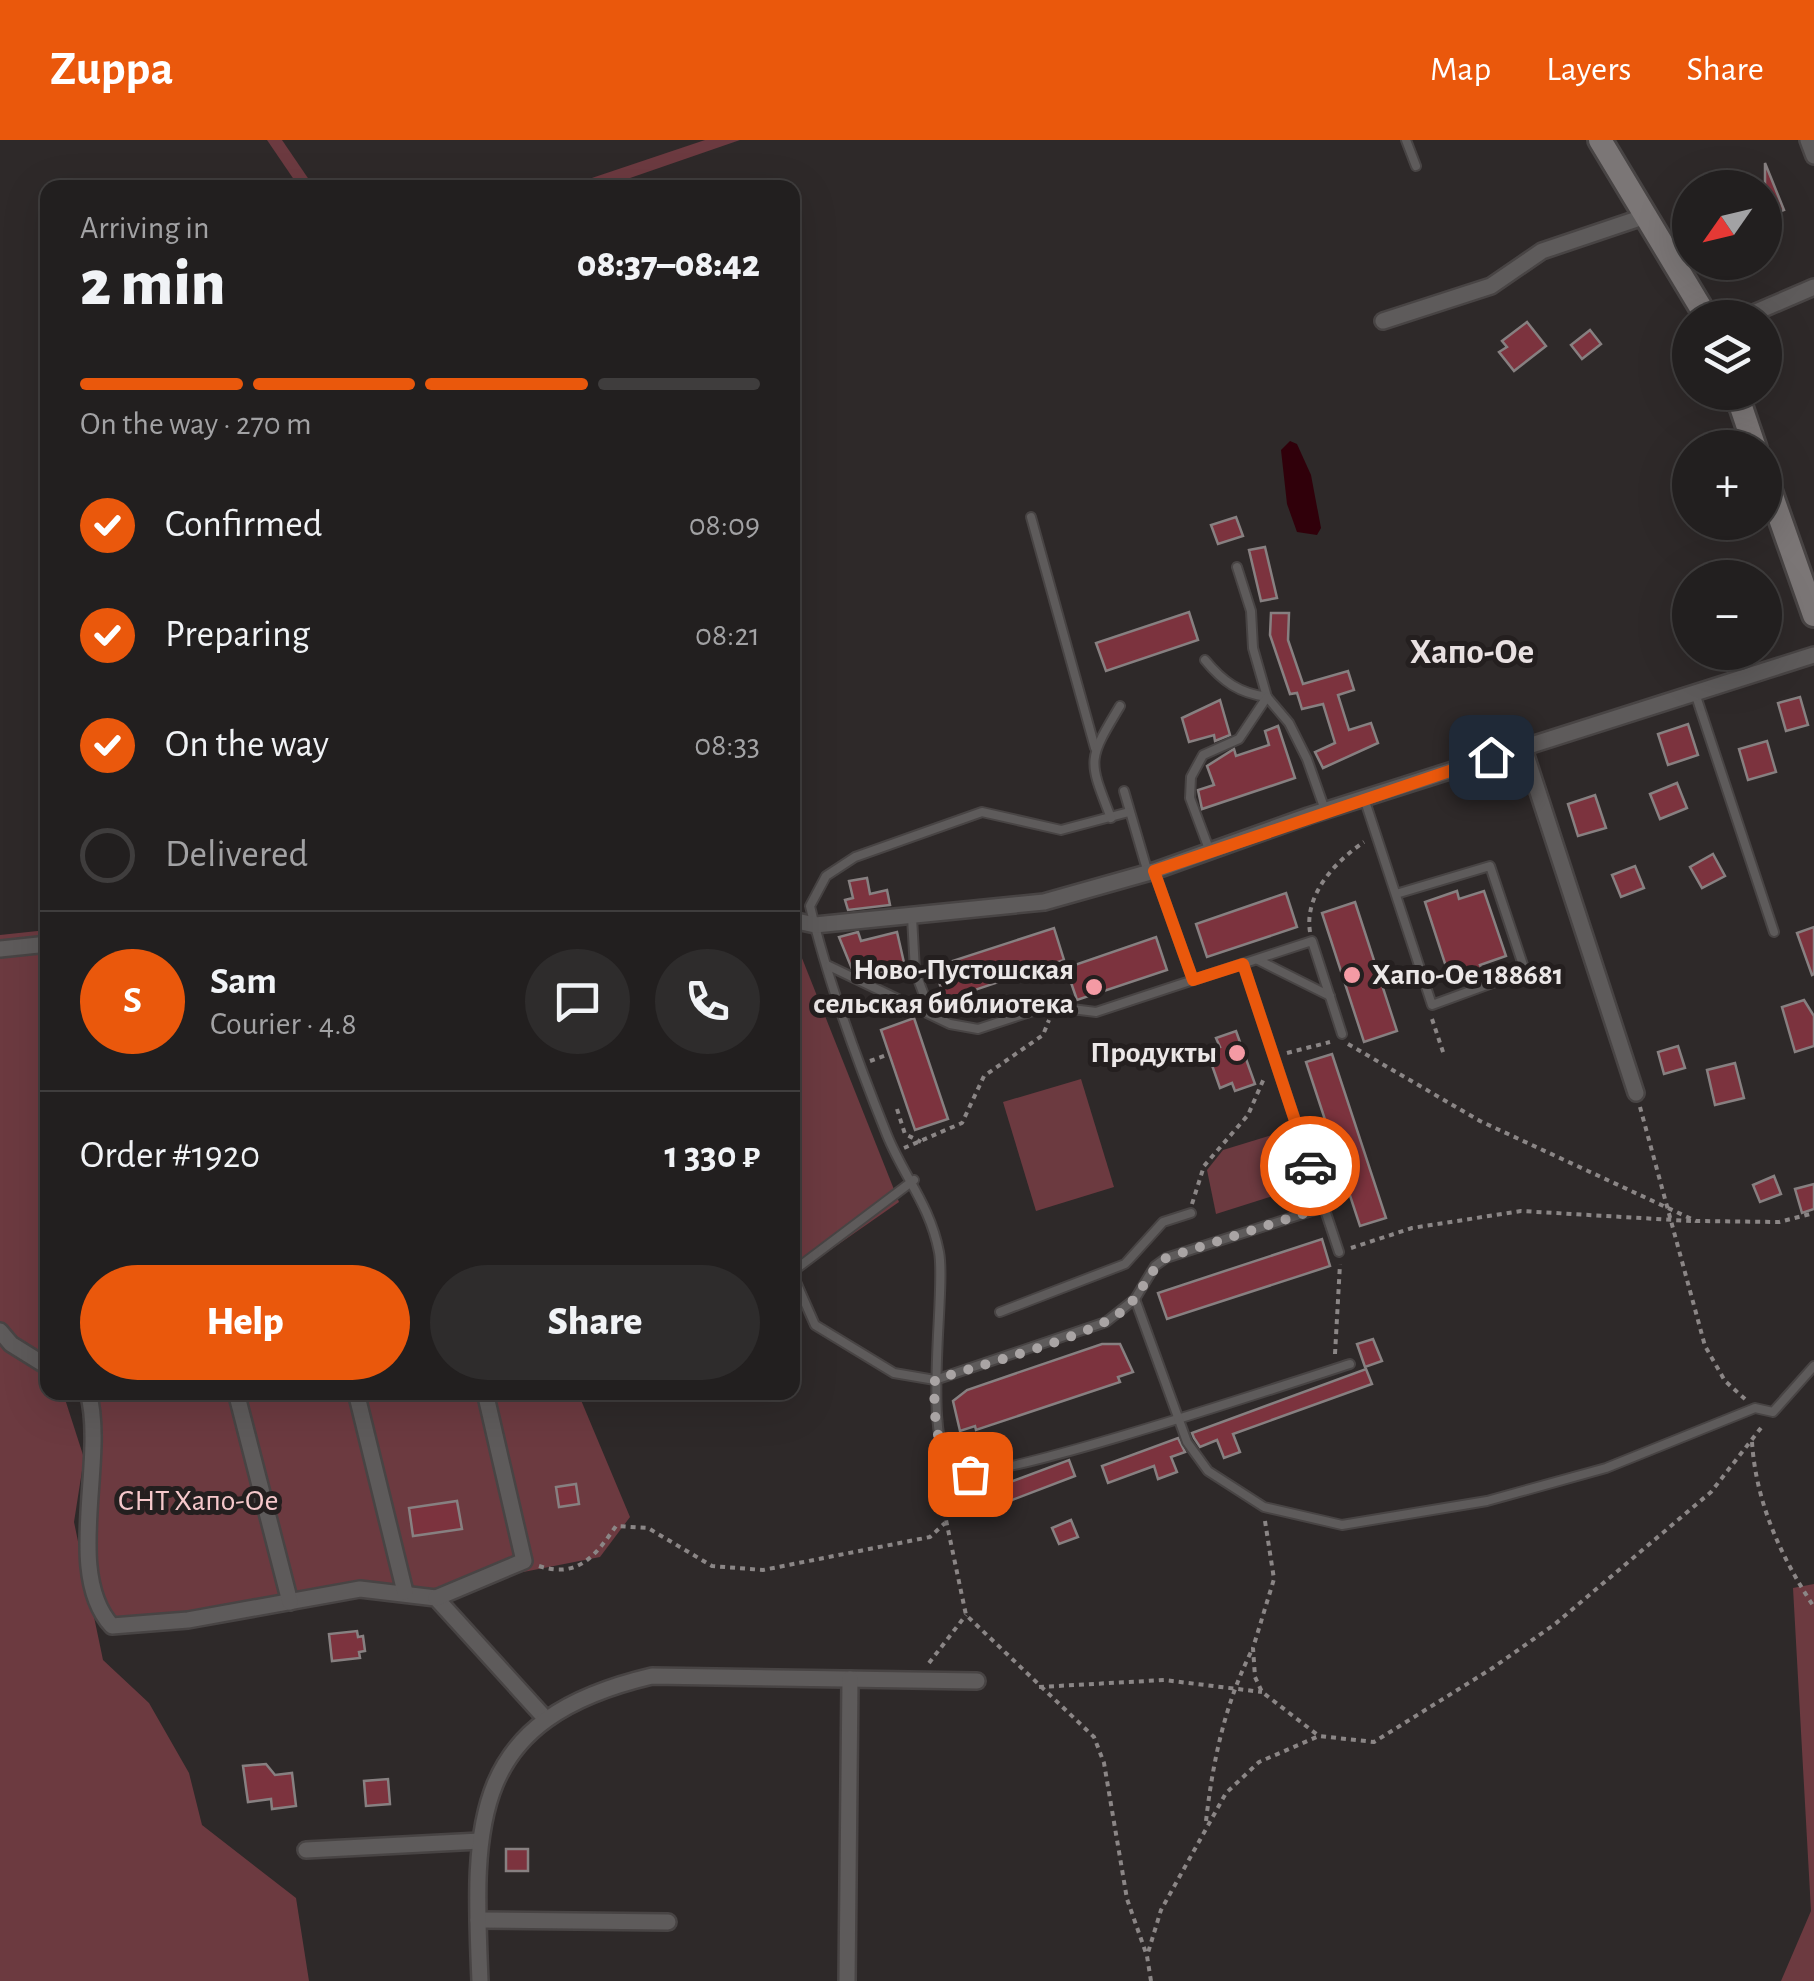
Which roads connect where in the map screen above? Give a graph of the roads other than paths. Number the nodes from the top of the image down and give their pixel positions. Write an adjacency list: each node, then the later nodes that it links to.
1 (1406, 140): 5 (lane)
2 (1600, 140): 6 (street)
3 (1808, 140): 4 (street)
4 (1814, 156)
5 (1416, 166)
6 (1646, 216): 8 (street); 10 (street)
7 (1814, 287): 9 (street)
8 (1696, 300)
9 (1782, 301)
10 (1383, 321)
11 (1030, 518): 21 (lane)
12 (1782, 524): 14 (street)
13 (1237, 568): 18 (lane)
14 (1814, 615)
15 (1814, 655): 17 (street)
16 (1206, 660): 18 (lane)
17 (1695, 692): 20 (street); 33 (lane)
18 (1267, 697): 24 (lane); 27 (lane)
19 (1120, 706): 21 (lane)
20 (1523, 746): 23 (street); 43 (street)
21 (1095, 748): 26 (lane)
22 (1124, 790): 25 (lane)
23 (1364, 798): 24 (street); 29 (lane)
24 (1325, 810): 27 (street)
25 (1129, 812): 26 (lane); 28 (lane)
26 (1111, 818): 32 (lane)
27 (1210, 851): 28 (street)
28 (1151, 872): 30 (street); 39 (lane)
29 (1396, 894): 29 (lane)
30 (912, 917): 32 (street); 41 (lane)
31 (800, 922): 32 (street)
32 (815, 925): 38 (lane)
33 (1774, 932)
34 (40, 945): 35 (street)
35 (0, 949)
36 (1257, 959): 37 (lane); 40 (lane); 40 (lane)
37 (1243, 964): 39 (lane); 45 (lane)
38 (828, 966): 41 (lane); 44 (lane)
39 (1193, 980): 41 (lane)
40 (1330, 996): 42 (lane)
41 (930, 1014)
42 (1344, 1038)
43 (1636, 1092)
44 (914, 1180): 49 (lane); 58 (lane)
45 (1324, 1207): 48 (lane); 50 (lane)
46 (1190, 1213): 47 (lane)
47 (1137, 1250): 50 (lane); 53 (lane)
48 (1338, 1252)
49 (800, 1266)
50 (1155, 1266): 52 (lane)
51 (800, 1290): 58 (lane)
52 (1135, 1299): 58 (lane); 63 (lane)
53 (1000, 1312)
54 (0, 1331): 55 (street)
55 (40, 1361)
56 (1350, 1364): 63 (lane)
57 (1814, 1366): 63 (lane)
58 (935, 1380): 63 (lane)
59 (90, 1400): 66 (street)
60 (238, 1400): 66 (street)
61 (358, 1400): 64 (street)
62 (487, 1400): 65 (street)
63 (1178, 1420)
64 (405, 1592): 65 (street); 66 (street)
65 (436, 1598): 69 (street)
66 (290, 1602)
67 (850, 1679): 68 (street); 69 (street); 75 (street)
68 (977, 1681)
69 (545, 1718): 70 (street)
70 (480, 1841): 71 (street); 72 (street)
71 (306, 1850)
72 (478, 1920): 73 (street); 74 (street)
73 (668, 1922)
74 (480, 1981)
75 (847, 1981)

